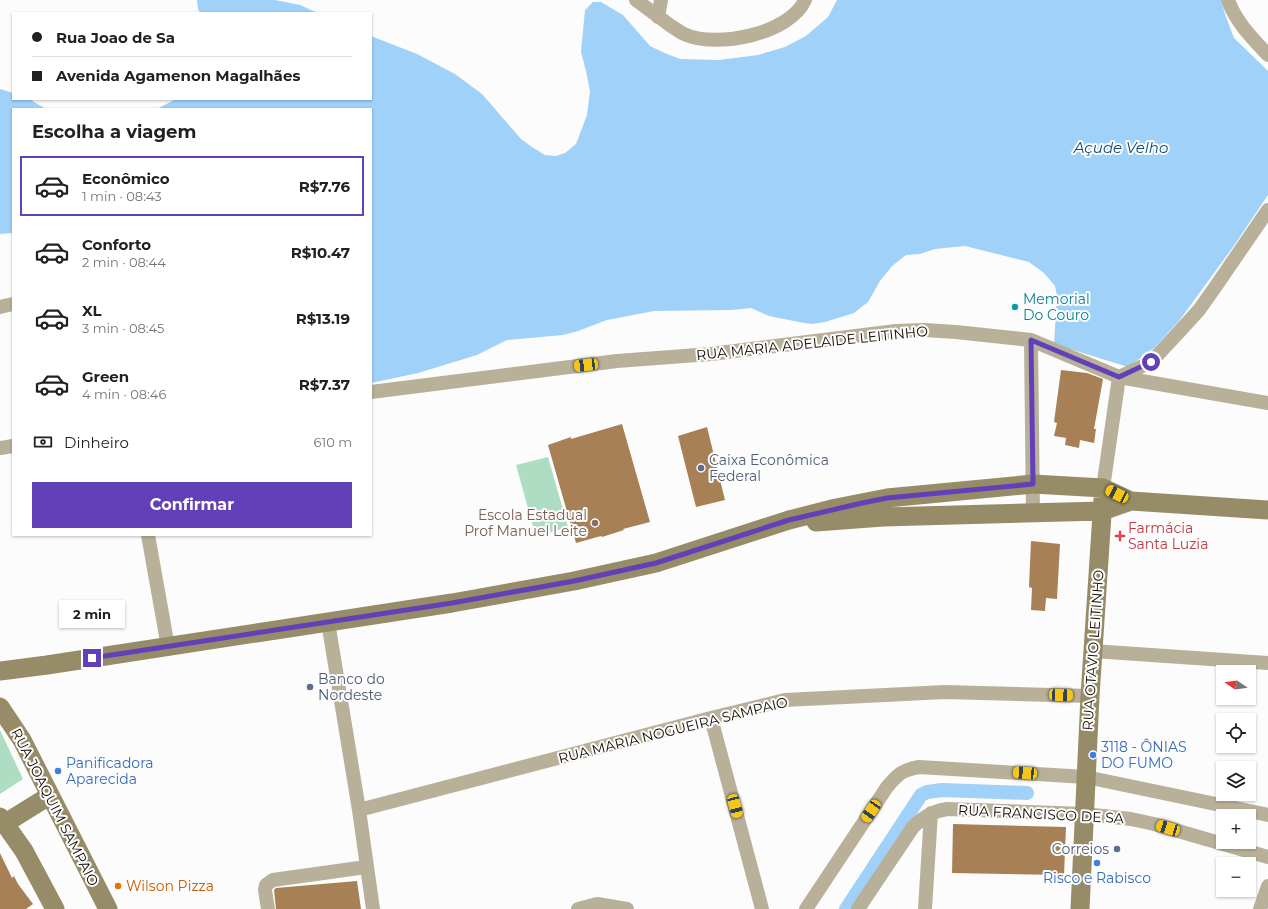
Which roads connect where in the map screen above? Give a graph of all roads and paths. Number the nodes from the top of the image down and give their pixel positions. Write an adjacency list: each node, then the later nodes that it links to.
1 (636, 0): 5 (street)
2 (662, 0): 5 (street)
3 (1228, 0): 6 (street)
4 (804, 3): 5 (street)
5 (658, 17)
6 (1268, 55)
7 (1268, 210): 11 (street)
8 (12, 304): 9 (street)
9 (0, 307)
10 (1031, 340): 11 (street, RUA MARIA ADELAIDE LEITINHO); 12 (street, RUA MARIA ADELAIDE LEITINHO); 16 (street)
11 (1119, 377): 13 (street, RUA MARIA ADELAIDE LEITINHO); 17 (street)
12 (372, 392)
13 (1268, 403)
14 (12, 446): 15 (street)
15 (0, 448)
16 (1033, 484): 17 (main road); 18 (main road); 23 (street)
17 (1103, 488): 20 (main road); 22 (main road, RUA OTAVIO LEITINHO)
18 (976, 490): 19 (main road); 24 (main road)
19 (918, 495): 25 (main road); 26 (main road)
20 (1131, 501): 21 (main road); 22 (main road)
21 (1268, 510)
22 (1102, 511): 23 (main road); 30 (main road, RUA OTAVIO LEITINHO)
23 (1033, 513): 24 (main road)
24 (979, 514): 25 (main road)
25 (918, 516): 26 (main road)
26 (771, 526): 28 (main road)
27 (148, 536): 29 (street)
28 (328, 622): 29 (main road); 40 (street)
29 (168, 647): 32 (main road)
30 (1093, 651): 31 (street); 35 (main road, RUA OTAVIO LEITINHO)
31 (1268, 663)
32 (47, 665): 33 (main road); 34 (main road)
33 (0, 670)
34 (0, 682)
35 (1090, 696): 37 (street, RUA MARIA NOGUEIRA SAMPAIO); 38 (main road, RUA OTAVIO LEITINHO)
36 (0, 707): 39 (main road, RUA JOAQUIM SAMPAIO)
37 (711, 718): 40 (street, RUA MARIA NOGUEIRA SAMPAIO); 55 (street)
38 (1086, 777): 42 (main road, RUA OTAVIO LEITINHO); 43 (street); 56 (street)
39 (50, 796): 44 (main road); 50 (main road, RUA JOAQUIM SAMPAIO)
40 (359, 810): 46 (street)
41 (931, 813): 42 (street, RUA FRANCISCO DE SA); 57 (street, RUA FRANCISCO DE SA); 58 (street)
42 (1084, 814): 45 (street, RUA FRANCISCO DE SA); 59 (main road, RUA OTAVIO LEITINHO)
43 (1268, 815)
44 (2, 821): 49 (main road)
45 (1268, 857)
46 (366, 867): 51 (street); 52 (street)
47 (1268, 886): 60 (street)
48 (598, 907): 53 (street); 54 (street)
49 (55, 909)
50 (108, 909)
51 (268, 909)
52 (373, 909)
53 (578, 909)
54 (627, 909)
55 (762, 909)
56 (806, 909)
57 (858, 909)
58 (925, 909)
59 (1080, 909)
60 (1260, 909)

